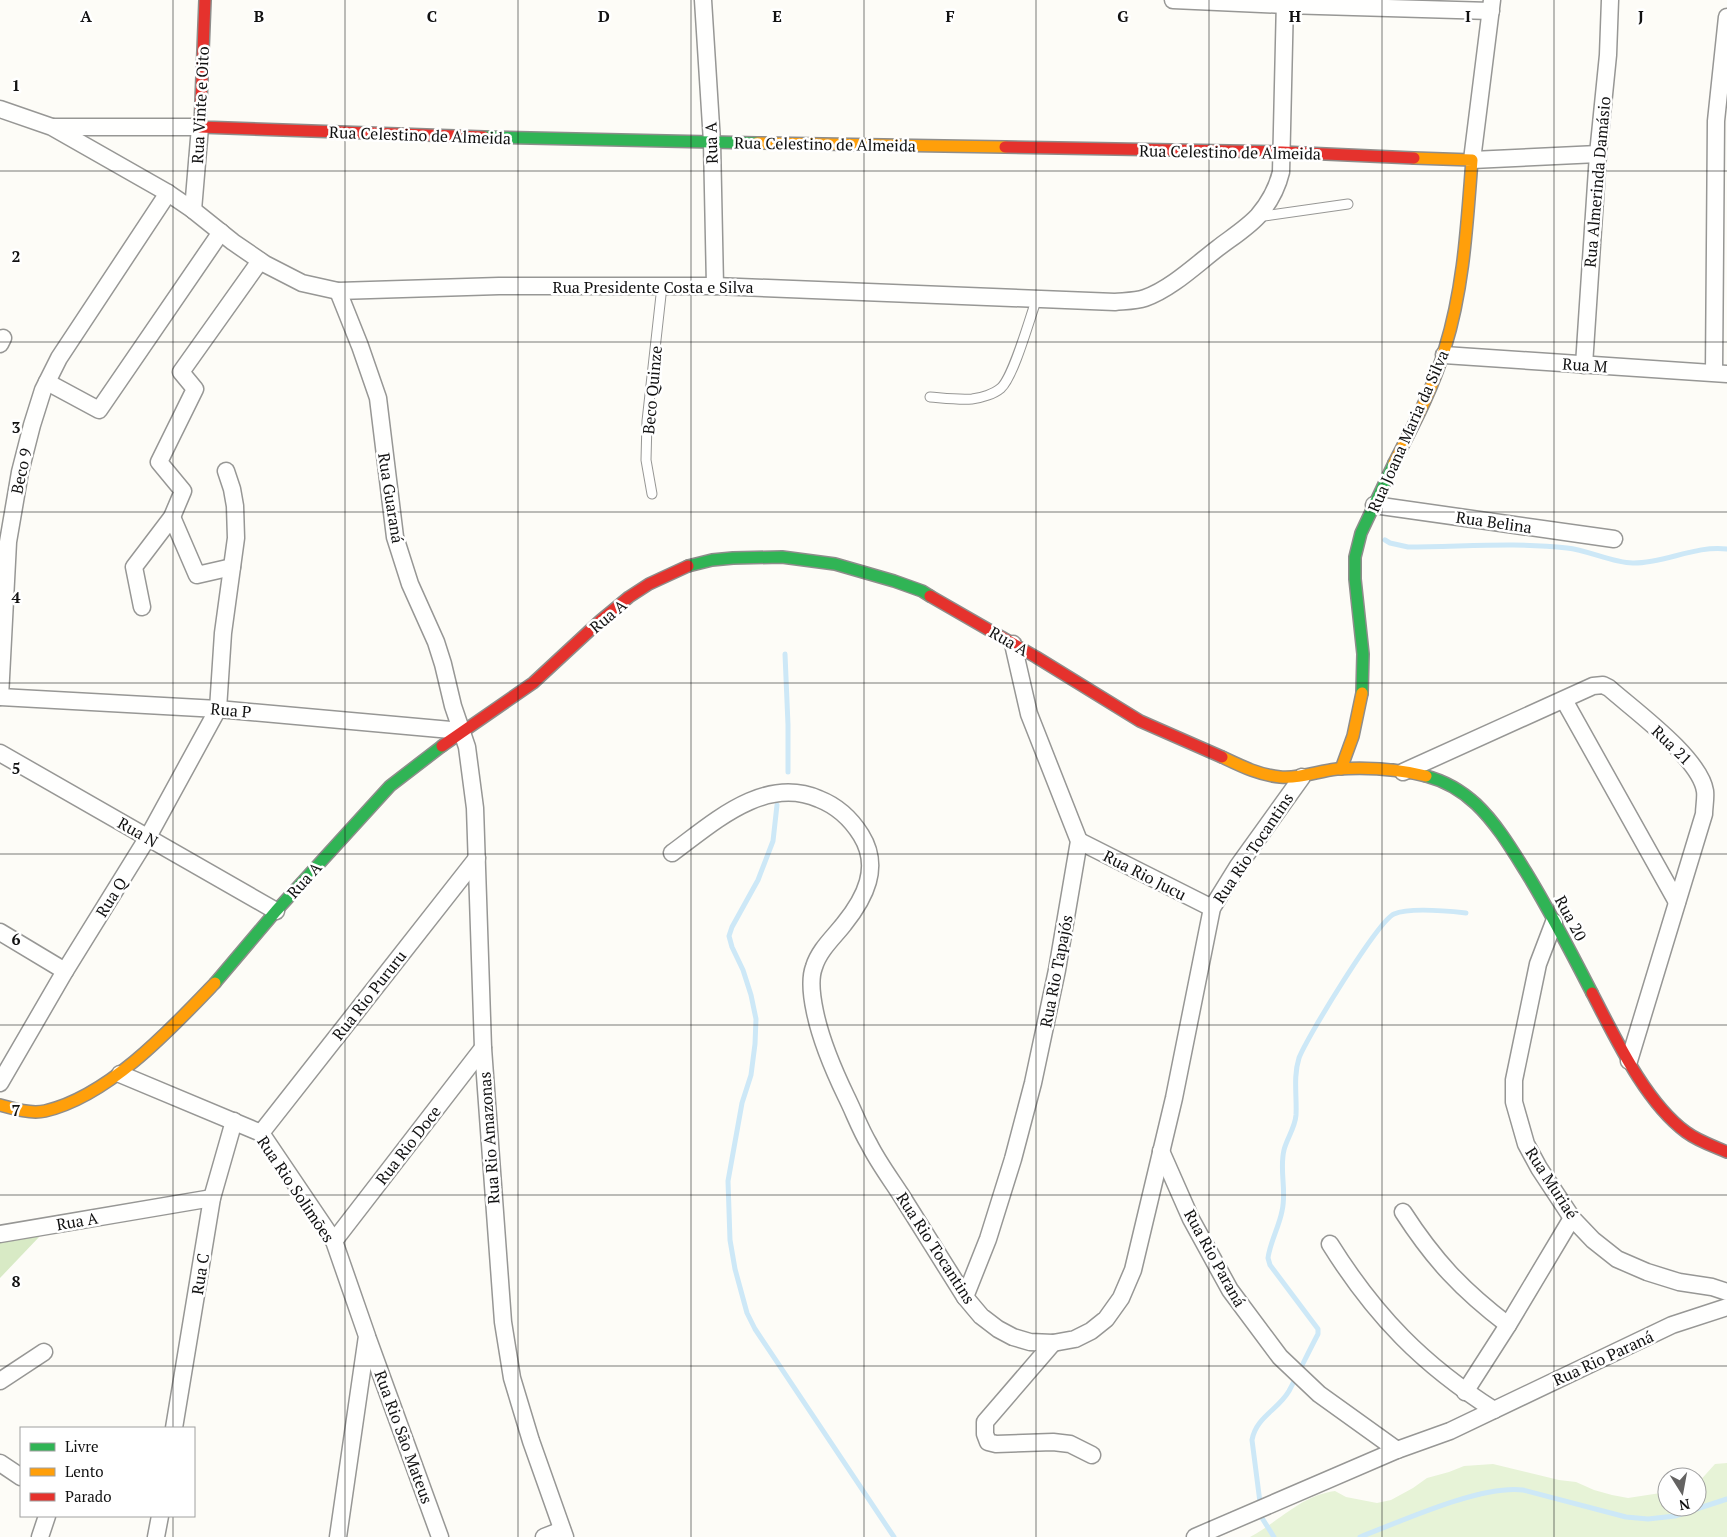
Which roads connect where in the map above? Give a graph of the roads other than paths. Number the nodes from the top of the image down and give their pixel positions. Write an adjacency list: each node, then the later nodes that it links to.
1 (205, 0): 10 (street, Rua Vinte e Oito)
2 (703, 0): 11 (street, Rua A)
3 (1173, 0): 5 (street)
4 (1610, 0): 13 (street, Rua Almerinda Damásio)
5 (1285, 2): 6 (street); 12 (street, Rua Presidente Costa e Silva)
6 (1491, 5): 14 (street, Rua Joana Maria da Silva)
7 (1727, 17): 27 (street)
8 (0, 108): 9 (street, Rua Presidente Costa e Silva)
9 (52, 127): 10 (street, Rua Celestino de Almeida); 15 (street, Rua Presidente Costa e Silva)
10 (200, 128): 11 (street, Rua Celestino de Almeida); 17 (street, Rua Vinte e Oito)
11 (712, 142): 12 (street, Rua Celestino de Almeida); 22 (street, Rua A)
12 (1282, 152): 14 (street, Rua Celestino de Almeida); 18 (street, Rua Presidente Costa e Silva)
13 (1598, 154): 14 (street, Rua Celestino de Almeida); 26 (street, Rua Almerinda Damásio)
14 (1472, 160): 25 (street, Rua Joana Maria da Silva)
15 (168, 193): 17 (street, Rua Presidente Costa e Silva); 28 (street, Beco 9)
16 (1348, 204): 18 (lane)
17 (193, 210): 19 (street, Rua Presidente Costa e Silva)
18 (1257, 217): 24 (street, Rua Presidente Costa e Silva)
19 (221, 232): 20 (street, Rua Presidente Costa e Silva); 28 (street)
20 (260, 261): 23 (street, Rua Presidente Costa e Silva); 33 (street)
21 (662, 286): 22 (street, Rua Presidente Costa e Silva); 23 (street, Rua Presidente Costa e Silva); 31 (lane, Beco Quinze)
22 (715, 286): 24 (street, Rua Presidente Costa e Silva)
23 (338, 291): 41 (street, Rua Guaraná)
24 (1037, 298): 29 (lane)
25 (1444, 355): 26 (street, Rua M); 32 (street, Rua Joana Maria da Silva)
26 (1584, 365): 27 (street, Rua M)
27 (1721, 373)
28 (47, 382): 38 (street, Beco 9)
29 (930, 397)
30 (226, 471): 35 (street)
31 (652, 494)
32 (1374, 505): 34 (street, Rua Belina); 43 (street, Rua Joana Maria da Silva)
33 (172, 517): 35 (street); 36 (street)
34 (1614, 539)
35 (232, 567): 40 (street)
36 (142, 607)
37 (1013, 644): 41 (street, Rua A); 45 (street, Rua A); 47 (street)
38 (0, 698): 40 (street, Rua P)
39 (1564, 700): 44 (street, Rua 21); 50 (street); 50 (street, Rua 21)
40 (218, 709): 41 (street, Rua P); 46 (street, Rua Q)
41 (462, 731): 49 (street, Rua Rio Amazonas); 52 (street, Rua A)
42 (0, 753): 46 (street, Rua N)
43 (1341, 769): 44 (street, Rua 20); 45 (street, Rua A)
44 (1404, 772): 53 (street, Rua 20)
45 (1302, 777): 51 (street, Rua Rio Tocantins)
46 (148, 837): 52 (street, Rua N); 55 (street, Rua Q)
47 (1079, 841): 51 (street, Rua Rio Jucu); 72 (street, Rua Rio Tapajós)
48 (672, 853): 72 (street, Rua Rio Tocantins)
49 (477, 858): 56 (street, Rua Rio Amazonas); 62 (street, Rua Rio Pururu)
50 (1678, 902): 57 (street, Rua 21)
51 (1212, 908): 63 (street, Rua Rio Tocantins)
52 (276, 911): 58 (street, Rua A)
53 (1554, 922): 57 (street, Rua 20); 67 (street, Rua Muriaé)
54 (0, 932): 55 (street)
55 (65, 971): 59 (street, Rua Q)
56 (483, 1048): 69 (street, Rua Rio Doce); 88 (street, Rua Rio Amazonas)
57 (1629, 1061): 64 (street, Rua 20)
58 (120, 1074): 60 (street, Rua A); 61 (street, Rua Rio Solimões)
59 (0, 1083)
60 (0, 1105)
61 (234, 1121): 62 (street, Rua Rio Solimões); 65 (street, Rua C)
62 (261, 1133): 69 (street, Rua Rio Solimões)
63 (1161, 1151): 76 (street, Rua Rio Tocantins); 82 (street, Rua Rio Paraná)
64 (1727, 1152)
65 (212, 1198): 68 (street, Rua A); 81 (street, Rua C)
66 (1403, 1212): 74 (street)
67 (1572, 1218): 71 (street, Rua Muriaé); 74 (street)
68 (0, 1234)
69 (334, 1241): 75 (street, Rua Rio Solimões)
70 (1330, 1244): 79 (street)
71 (1727, 1292)
72 (965, 1297): 76 (street, Rua Rio Tocantins)
73 (1727, 1307): 80 (street, Rua Rio Paraná)
74 (1508, 1325): 79 (street)
75 (367, 1336): 91 (street, Rua Rio Solimões); 92 (street, Rua Rio São Mateus)
76 (1052, 1343): 83 (street)
77 (44, 1352): 78 (street)
78 (0, 1381)
79 (1465, 1392): 80 (street)
80 (1494, 1410): 82 (street, Rua Rio Paraná)
81 (174, 1427)
82 (1398, 1450): 94 (street, Rua Rio Paraná)
83 (1092, 1455)
84 (0, 1463): 85 (street)
85 (20, 1476)
86 (47, 1517): 89 (street)
87 (160, 1517): 90 (street)
88 (563, 1533): 93 (street)
89 (40, 1537)
90 (156, 1537)
91 (338, 1537)
92 (440, 1537)
93 (544, 1537)
94 (1196, 1537)

